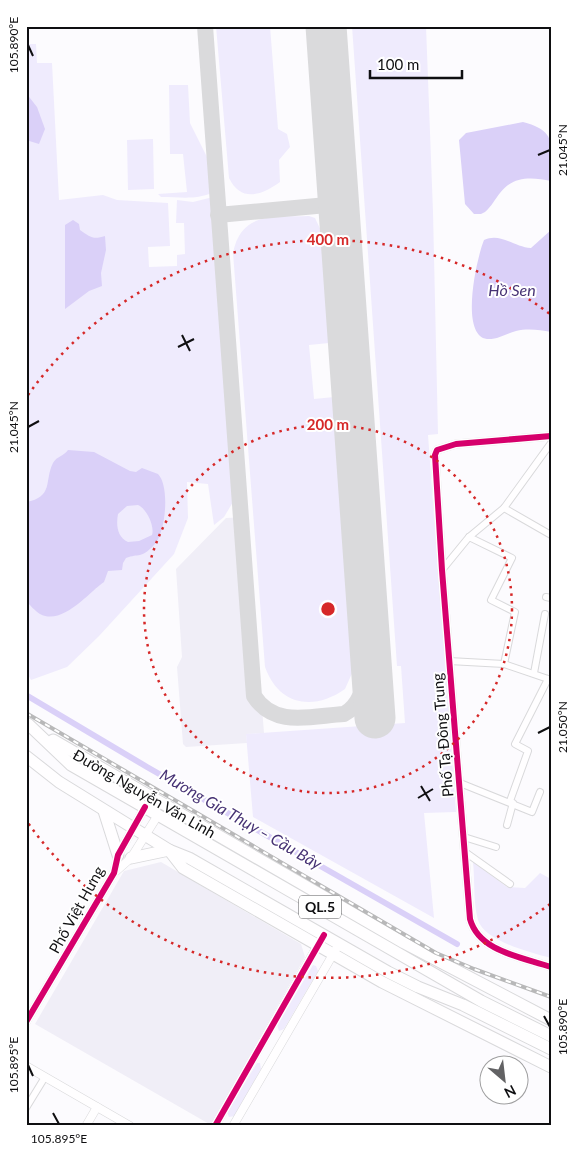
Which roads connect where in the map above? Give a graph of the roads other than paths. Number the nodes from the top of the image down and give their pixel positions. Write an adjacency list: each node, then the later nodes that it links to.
1 (551, 436): 6 (street, Phố Tạ Đông Trung)
2 (551, 443): 3 (street)
3 (504, 508): 4 (street); 5 (street)
4 (551, 535)
5 (470, 537): 6 (street); 9 (street)
6 (442, 570): 8 (street, Phố Tạ Đông Trung)
7 (545, 614): 10 (street)
8 (449, 661): 9 (street); 14 (street, Phố Tạ Đông Trung)
9 (504, 664): 10 (street)
10 (534, 673): 11 (street)
11 (549, 679): 16 (street)
12 (27, 723): 17 (highway, Đường Nguyễn Văn Linh / QL.5); 29 (highway, Đường Nguyễn Văn Linh / QL.5)
13 (26, 756): 18 (highway, QL.5)
14 (460, 783): 16 (street); 23 (street, Phố Tạ Đông Trung)
15 (540, 792): 16 (street)
16 (512, 802): 20 (street)
17 (145, 807): 19 (highway, Đường Nguyễn Văn Linh / QL.5); 21 (street, Phố Việt Hưng)
18 (104, 811): 21 (highway, QL.5); 27 (highway)
19 (158, 814): 22 (street, Phố Việt Hưng); 29 (highway, Đường Nguyễn Văn Linh / QL.5)
20 (507, 825)
21 (133, 828): 22 (highway, QL.5); 27 (street, Phố Việt Hưng)
22 (145, 836): 25 (highway, QL.5); 28 (street, Phố Việt Hưng)
23 (464, 837): 24 (street); 26 (street, Phố Tạ Đông Trung)
24 (496, 847)
25 (169, 850): 28 (highway); 32 (highway, QL.5)
26 (464, 852): 31 (street); 34 (street, Phố Tạ Đông Trung)
27 (118, 855): 30 (street, Phố Việt Hưng)
28 (131, 858): 30 (street, Phố Việt Hưng)
29 (263, 869): 36 (highway, Đường Nguyễn Văn Linh / QL.5); 39 (highway, Đường Nguyễn Văn Linh / QL.5)
30 (114, 873): 38 (street, Phố Việt Hưng)
31 (510, 884)
32 (321, 940): 33 (highway, QL.5); 40 (street)
33 (336, 949): 35 (highway, QL.5); 37 (highway, QL.5); 42 (street)
34 (551, 967)
35 (418, 987): 37 (highway); 41 (highway, QL.5)
36 (551, 1020)
37 (457, 1021): 44 (highway, QL.5)
38 (26, 1022)
39 (551, 1036)
40 (263, 1044): 42 (street); 50 (street)
41 (551, 1049)
42 (276, 1051): 51 (street)
43 (26, 1066): 45 (street)
44 (551, 1067)
45 (45, 1077): 46 (street); 47 (street)
46 (97, 1107): 48 (street); 49 (street)
47 (26, 1108)
48 (86, 1126)
49 (130, 1126)
50 (216, 1126)
51 (233, 1126)

